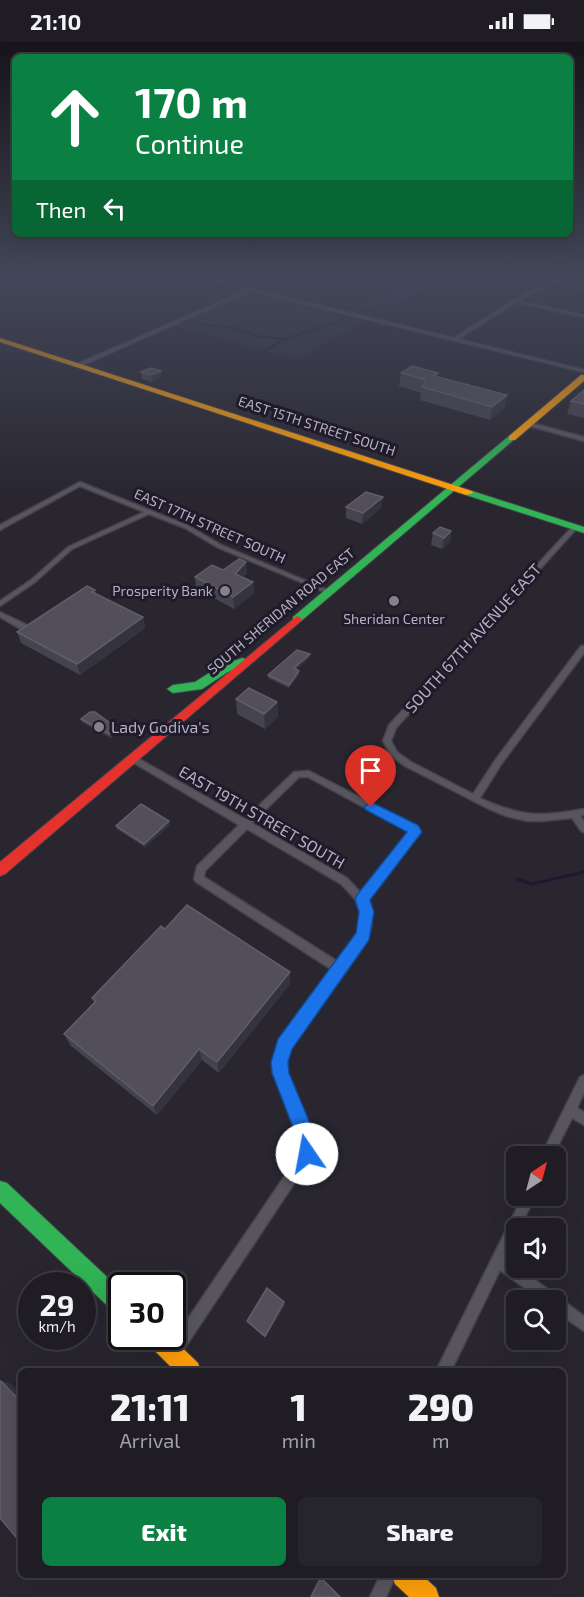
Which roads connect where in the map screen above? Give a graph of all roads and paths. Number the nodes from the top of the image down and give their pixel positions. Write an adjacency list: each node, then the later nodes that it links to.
1 (32, 350): 4 (main road, EAST 15TH STREET SOUTH)
2 (114, 350): 4 (street)
3 (494, 350): 5 (street)
4 (79, 365): 9 (main road, EAST 15TH STREET SOUTH)
5 (584, 371)
6 (584, 376): 7 (main road, SOUTH SHERIDAN ROAD EAST)
7 (528, 424): 8 (street); 9 (main road, SOUTH SHERIDAN ROAD EAST)
8 (584, 440)
9 (453, 488): 12 (main road, EAST 15TH STREET SOUTH); 13 (main road, SOUTH SHERIDAN ROAD EAST)
10 (149, 512): 11 (street, EAST 17TH STREET SOUTH); 13 (street, EAST 17TH STREET SOUTH); 14 (street)
11 (0, 528)
12 (580, 528): 21 (street, SOUTH 67TH AVENUE EAST)
13 (329, 592): 18 (main road, SOUTH SHERIDAN ROAD EAST)
14 (0, 604)
15 (0, 614): 16 (street)
16 (22, 626)
17 (584, 648): 21 (street)
18 (247, 661): 19 (main road); 20 (main road, SOUTH SHERIDAN ROAD EAST)
19 (173, 689)
20 (132, 758): 23 (street, EAST 19TH STREET SOUTH); 25 (main road, SOUTH SHERIDAN ROAD EAST)
21 (475, 798): 22 (street)
22 (579, 813): 24 (street)
23 (245, 825): 26 (street, EAST 19TH STREET SOUTH); 26 (street); 27 (street)
24 (584, 828)
25 (0, 870)
26 (362, 899): 27 (street, EAST 19TH STREET SOUTH)
27 (340, 969): 40 (street)
28 (584, 1081): 29 (street)
29 (570, 1110): 30 (street); 31 (street)
30 (584, 1119)
31 (553, 1146)
32 (0, 1190): 36 (main road)
33 (524, 1206): 34 (street)
34 (497, 1260): 35 (street); 42 (street)
35 (539, 1290)
36 (108, 1293)
37 (566, 1310): 38 (street)
38 (584, 1324)
39 (168, 1350): 40 (main road)
40 (172, 1354): 41 (main road)
41 (187, 1368)
42 (444, 1368)
43 (387, 1578): 45 (street)
44 (407, 1578): 46 (main road)
45 (378, 1597)
46 (427, 1597)

